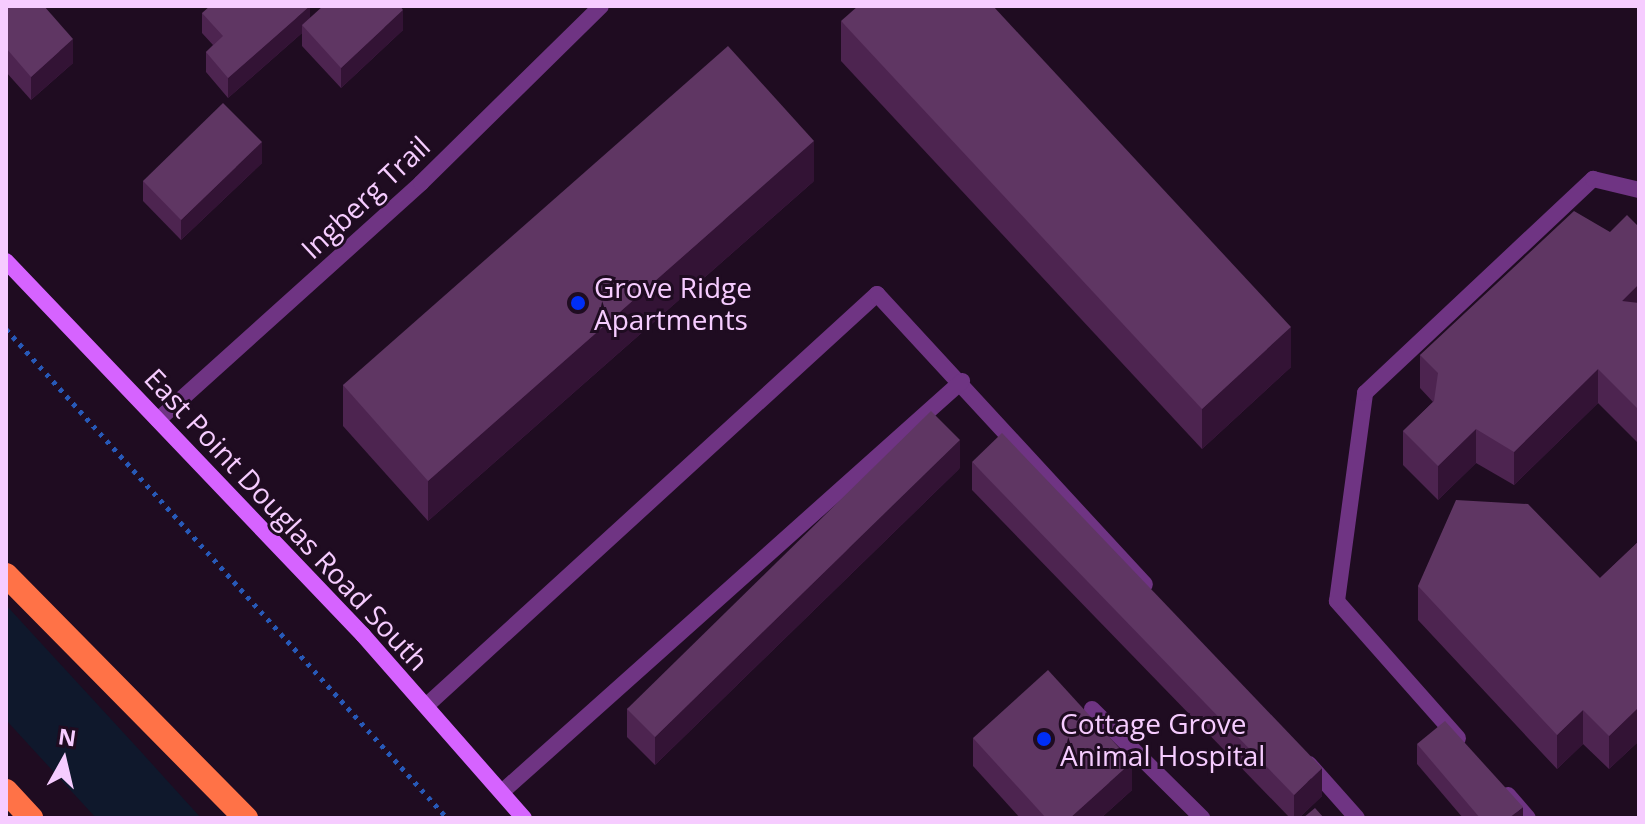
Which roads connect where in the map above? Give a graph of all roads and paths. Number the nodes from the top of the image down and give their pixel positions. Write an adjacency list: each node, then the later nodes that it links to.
1 (601, 6): 6 (street, Ingberg Trail)
2 (1639, 190): 12 (street)
3 (6, 261): 6 (street, East Point Douglas Road South)
4 (6, 329): 18 (path)
5 (962, 381): 8 (street); 9 (street); 15 (street)
6 (158, 420): 9 (street, East Point Douglas Road South)
7 (6, 575): 17 (highway)
8 (1156, 596)
9 (426, 706): 15 (street, East Point Douglas Road South)
10 (1092, 709): 20 (street)
11 (1294, 748): 21 (street)
12 (1468, 749)
13 (1498, 784): 22 (street)
14 (6, 791): 16 (highway)
15 (502, 792): 19 (street, East Point Douglas Road South)
16 (31, 818)
17 (246, 818)
18 (447, 818)
19 (524, 818)
20 (1202, 818)
21 (1357, 818)
22 (1528, 818)

